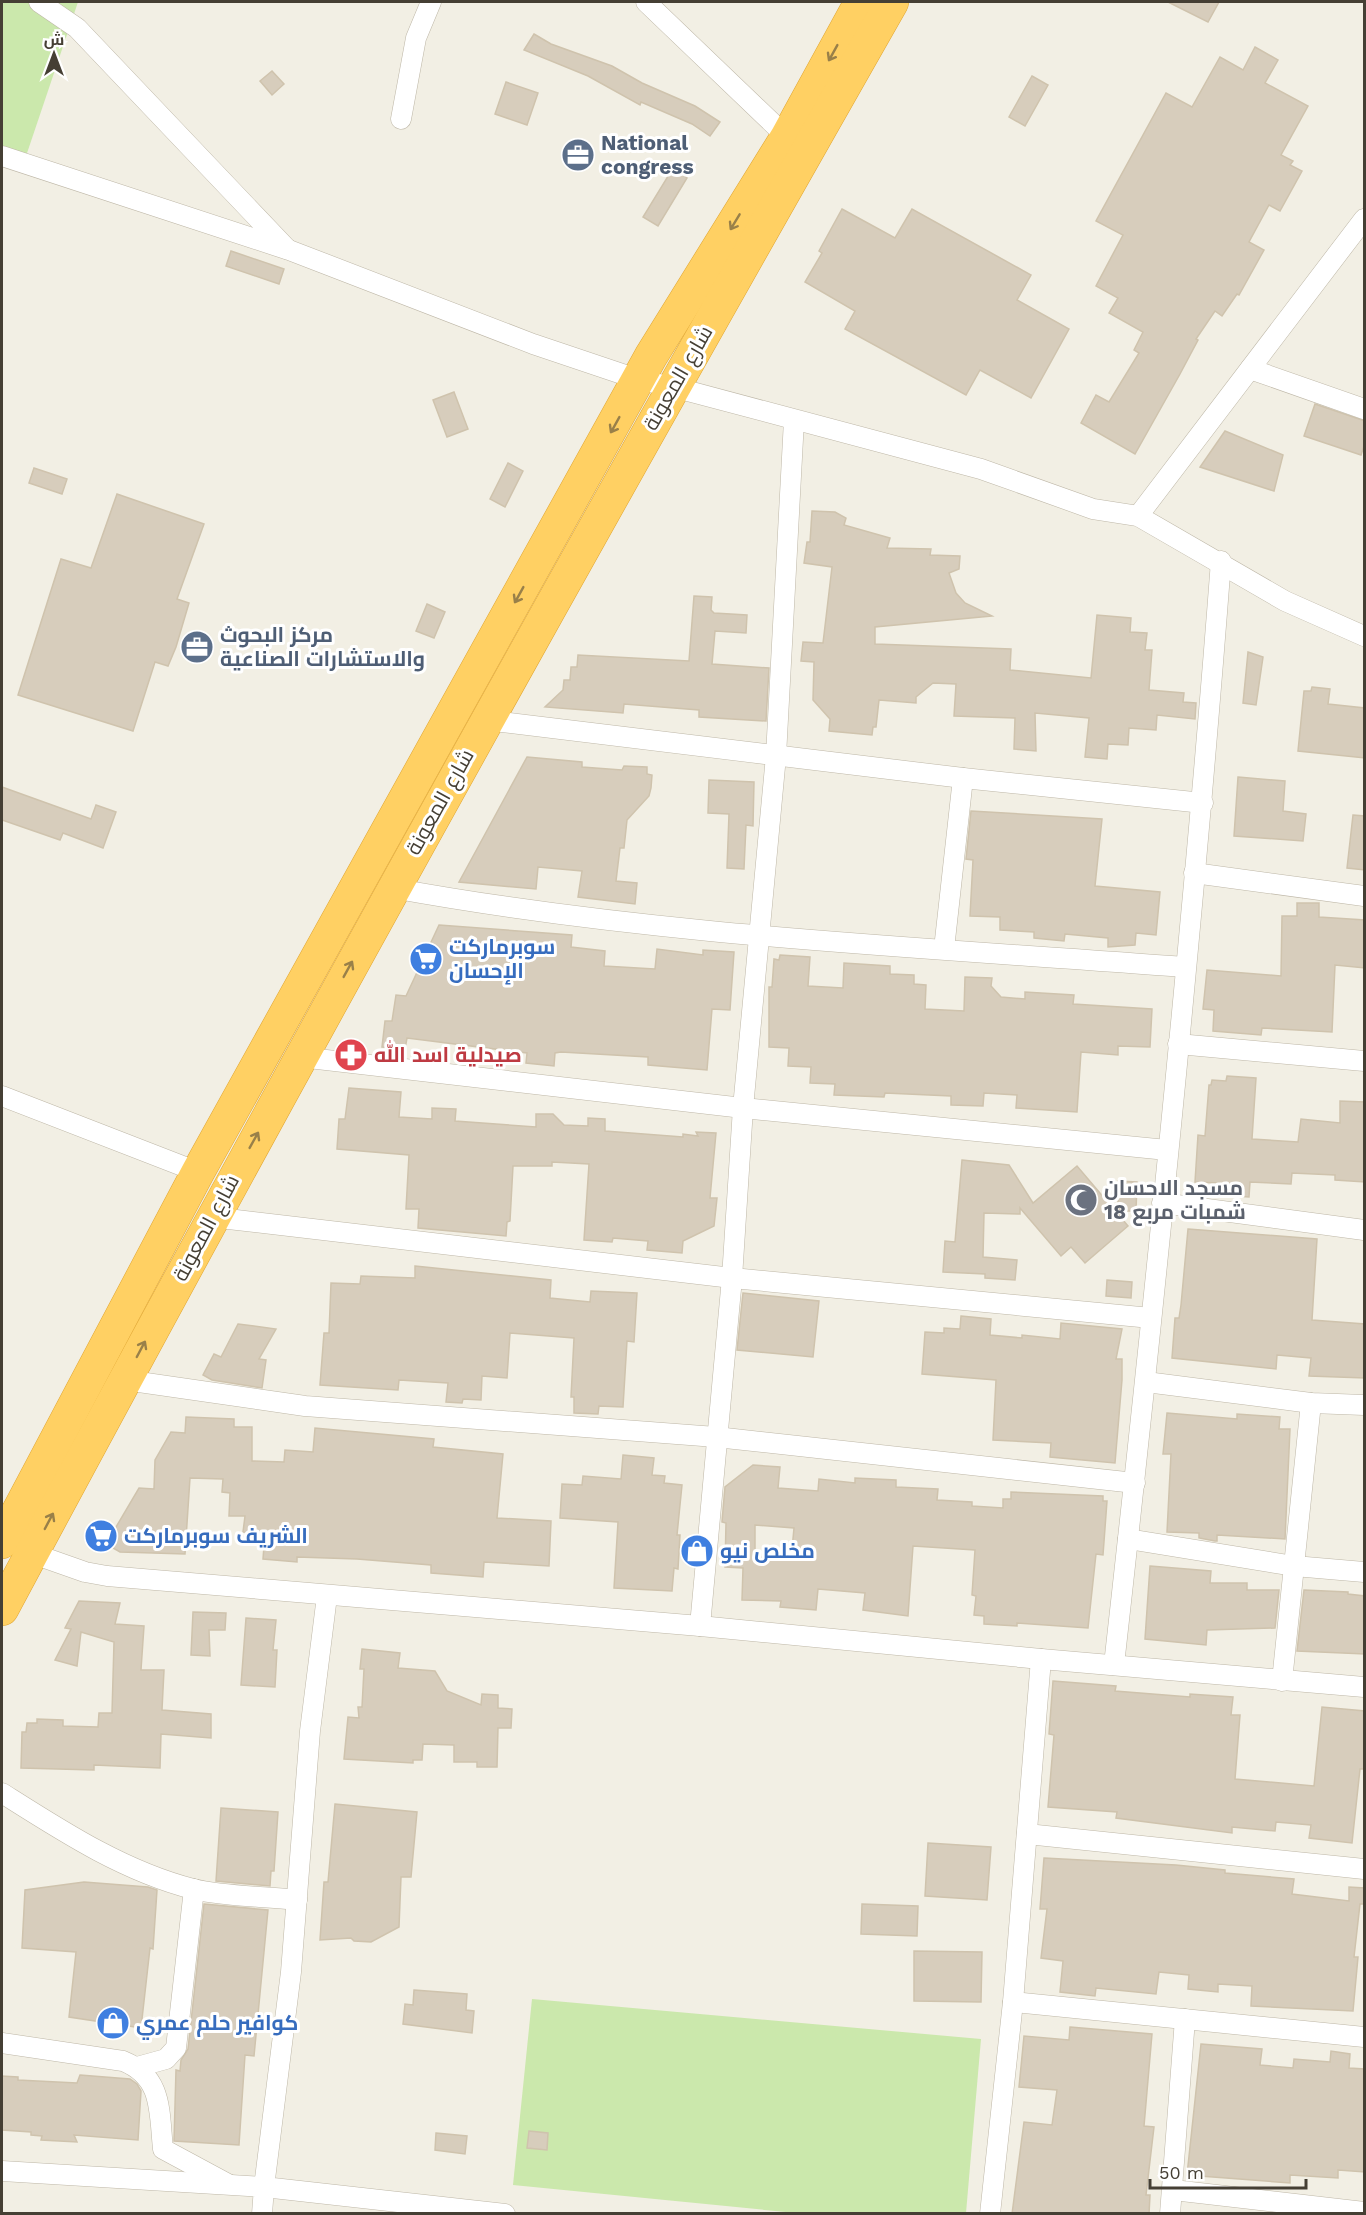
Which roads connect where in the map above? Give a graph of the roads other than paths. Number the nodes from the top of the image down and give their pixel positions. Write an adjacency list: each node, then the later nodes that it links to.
1 (39, 2): 10 (street)
2 (431, 2): 6 (street)
3 (646, 2): 7 (street)
4 (861, 2): 7 (highway, شارع المعونة, one-way to 7)
5 (892, 2): 13 (highway, شارع المعونة)
6 (401, 119)
7 (787, 137): 12 (highway, شارع المعونة, one-way to 12)
8 (2, 156): 10 (street)
9 (1365, 219): 11 (street)
10 (289, 250): 12 (street)
11 (1250, 369): 14 (street); 16 (street)
12 (640, 380): 13 (street); 35 (highway, شارع المعونة, one-way to 35)
13 (673, 387): 15 (street); 19 (highway, شارع المعونة)
14 (1365, 409)
15 (794, 420): 16 (street); 20 (street)
16 (1138, 516): 17 (street)
17 (1221, 561): 18 (street); 22 (street)
18 (1365, 636)
19 (485, 720): 20 (street); 24 (highway, شارع المعونة)
20 (776, 756): 21 (street); 26 (street)
21 (963, 778): 22 (street); 27 (street)
22 (1203, 803): 23 (street)
23 (1194, 873): 25 (street); 28 (street)
24 (392, 888): 26 (street); 30 (highway, شارع المعونة, one-way to 24)
25 (1365, 896)
26 (760, 937): 27 (street); 33 (street)
27 (944, 949): 28 (street)
28 (1185, 967): 29 (street)
29 (1178, 1044): 31 (street); 34 (street)
30 (300, 1057): 33 (street); 37 (highway, شارع المعونة, one-way to 30)
31 (1365, 1061)
32 (2, 1096): 35 (street)
33 (743, 1108): 34 (street); 39 (street)
34 (1167, 1150): 36 (street)
35 (198, 1172): 48 (highway, شارع المعونة)
36 (1162, 1203): 38 (street); 40 (street)
37 (211, 1217): 39 (street); 41 (highway, شارع المعونة, one-way to 37)
38 (1365, 1230)
39 (732, 1278): 40 (street); 45 (street)
40 (1151, 1318): 42 (street)
41 (125, 1380): 45 (street); 49 (highway, شارع المعونة, one-way to 41)
42 (1146, 1382): 43 (street); 46 (street)
43 (1311, 1403): 44 (street); 50 (street)
44 (1365, 1405)
45 (716, 1437): 46 (street); 54 (street)
46 (1135, 1483): 47 (street)
47 (1128, 1539): 50 (street); 56 (street)
48 (2, 1542)
49 (31, 1553): 52 (street); 53 (highway, شارع المعونة)
50 (1294, 1566): 51 (street); 57 (street)
51 (1365, 1572)
52 (327, 1596): 54 (street); 63 (street)
53 (2, 1609)
54 (700, 1626): 55 (street)
55 (1041, 1659): 56 (street); 60 (street)
56 (1114, 1665): 57 (street)
57 (1282, 1681): 58 (street)
58 (1365, 1687)
59 (2, 1793): 62 (street)
60 (1027, 1834): 61 (street); 64 (street)
61 (1365, 1869)
62 (194, 1889): 63 (street); 68 (street)
63 (297, 1900): 71 (street)
64 (1013, 2002): 65 (street); 76 (street)
65 (1185, 2019): 66 (street); 72 (street)
66 (1365, 2037)
67 (2, 2043): 68 (street)
68 (137, 2067): 70 (street)
69 (2, 2171): 70 (street)
70 (228, 2184): 71 (street)
71 (264, 2187): 74 (street); 75 (street)
72 (1173, 2190): 73 (street); 77 (street)
73 (1365, 2212)
74 (262, 2214)
75 (505, 2214)
76 (990, 2214)
77 (1170, 2214)

